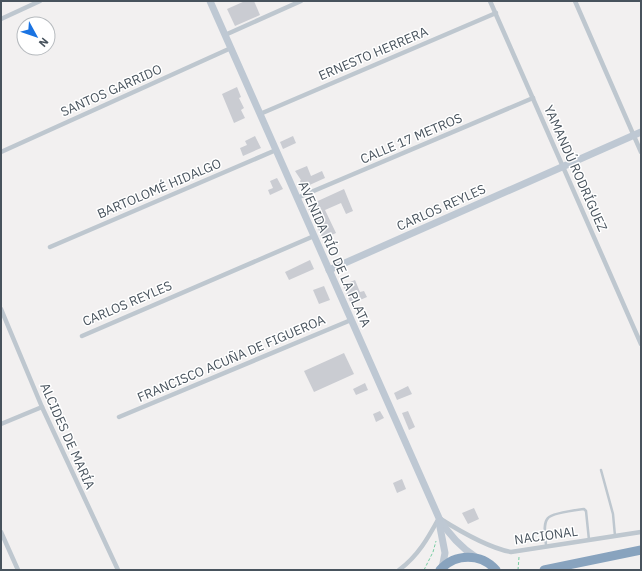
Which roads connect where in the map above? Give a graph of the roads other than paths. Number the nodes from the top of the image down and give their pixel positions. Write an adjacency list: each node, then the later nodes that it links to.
1 (40, 1): 7 (street)
2 (210, 1): 8 (street, AVENIDA RÍO DE LA PLATA)
3 (301, 1): 8 (street)
4 (490, 1): 6 (street, YAMANDÚ RODRÍGUEZ)
5 (575, 1): 13 (street)
6 (496, 13): 10 (street, YAMANDÚ RODRÍGUEZ); 11 (street, ERNESTO HERRERA)
7 (1, 19)
8 (225, 35): 9 (street, AVENIDA RÍO DE LA PLATA)
9 (231, 48): 11 (street, AVENIDA RÍO DE LA PLATA); 15 (street, SANTOS GARRIDO)
10 (533, 98): 17 (street, YAMANDÚ RODRÍGUEZ); 18 (street, CALLE 17 METROS)
11 (260, 114): 14 (street, AVENIDA RÍO DE LA PLATA)
12 (641, 132): 13 (street, CARLOS REYLES)
13 (634, 135): 16 (street); 17 (street, CARLOS REYLES)
14 (276, 150): 18 (street, AVENIDA RÍO DE LA PLATA); 20 (street, BARTOLOMÉ HIDALGO)
15 (1, 152)
16 (641, 152)
17 (563, 166): 21 (street, CARLOS REYLES); 25 (street, YAMANDÚ RODRÍGUEZ)
18 (297, 198): 19 (street, AVENIDA RÍO DE LA PLATA)
19 (314, 236): 21 (street, AVENIDA RÍO DE LA PLATA); 24 (street, CARLOS REYLES)
20 (50, 247)
21 (329, 270): 23 (street, AVENIDA RÍO DE LA PLATA)
22 (1, 309): 27 (street, ALCIDES DE MARÍA)
23 (351, 320): 28 (street, FRANCISCO ACUÑA DE FIGUEROA); 31 (street, AVENIDA RÍO DE LA PLATA)
24 (82, 336)
25 (640, 337): 26 (street, YAMANDÚ RODRÍGUEZ)
26 (641, 344)
27 (42, 407): 29 (street); 41 (street, ALCIDES DE MARÍA)
28 (119, 417)
29 (1, 424)
30 (601, 470): 34 (lane)
31 (438, 518): 36 (street, NACIONAL); 38 (street, AVENIDA RÍO DE LA PLATA); 39 (street, AVENIDA RÍO DE LA PLATA); 42 (street)
32 (1, 532): 40 (street)
33 (641, 532): 34 (street, NACIONAL)
34 (615, 536): 35 (street, NACIONAL)
35 (589, 540): 36 (street, NACIONAL); 36 (lane)
36 (546, 547)
37 (641, 550): 44 (highway)
38 (478, 558): 39 (highway); 43 (highway)
39 (441, 569)
40 (18, 570)
41 (118, 570)
42 (399, 570)
43 (496, 570)
44 (544, 570)

